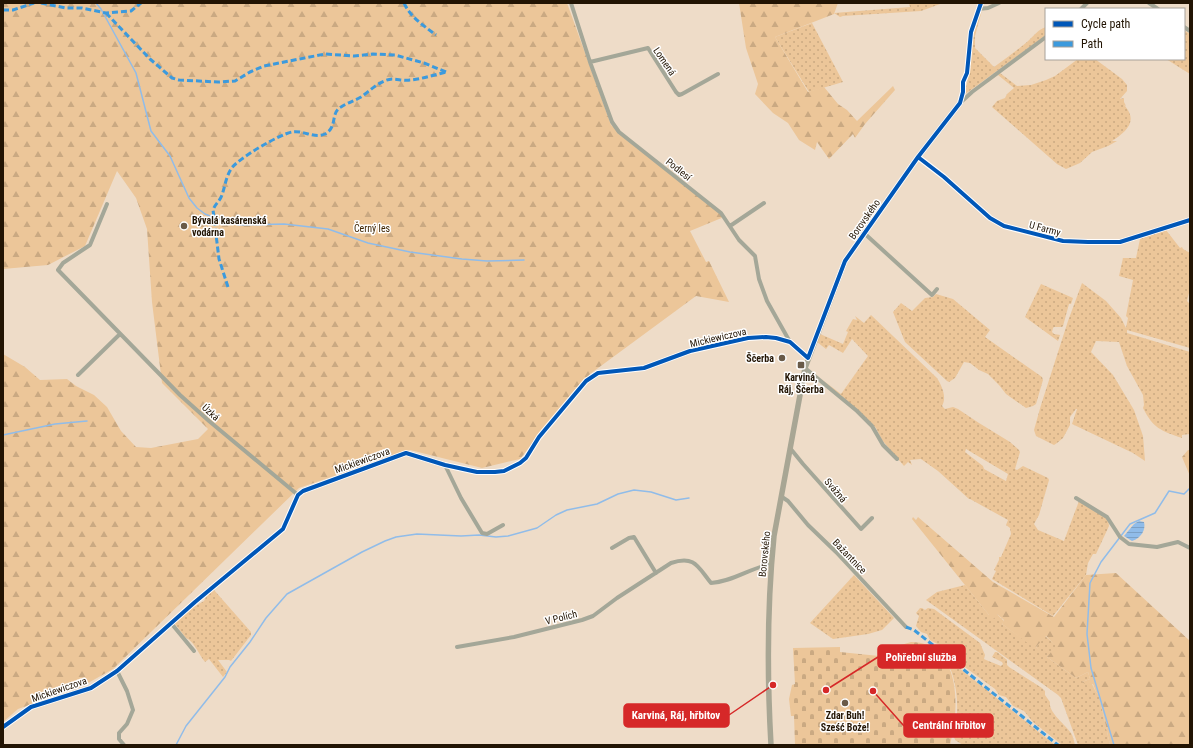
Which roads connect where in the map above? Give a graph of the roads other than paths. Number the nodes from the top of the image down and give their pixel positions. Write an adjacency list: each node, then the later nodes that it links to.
1 (571, 3): 6 (street, Podlesí)
2 (981, 3): 4 (street)
3 (999, 3): 4 (street)
4 (978, 9): 8 (street)
5 (1045, 38): 9 (street, Borovského)
6 (590, 62): 7 (street, Lomená); 15 (street, Podlesí)
7 (718, 74)
8 (963, 92): 9 (street); 10 (street)
9 (969, 95): 10 (street, Borovského)
10 (960, 103): 11 (main road, Borovského)
11 (918, 157): 14 (street, U Farmy); 16 (main road, Borovského)
12 (764, 203): 15 (street)
13 (107, 204): 18 (street, Úzká)
14 (1190, 220)
15 (730, 226): 19 (street, Podlesí)
16 (864, 233): 17 (street, Borovského); 20 (main road, Borovského)
17 (937, 289)
18 (120, 334): 22 (street); 26 (street, Úzká)
19 (790, 342): 20 (street, Mickiewiczova); 25 (street, Mickiewiczova)
20 (808, 358): 21 (main road, Borovského)
21 (805, 368): 23 (main road, Borovského); 24 (street)
22 (78, 375)
23 (790, 448): 27 (main road, Borovského); 29 (street, Svážná)
24 (897, 459)
25 (445, 465): 26 (street, Mickiewiczova); 30 (street)
26 (298, 495): 35 (street, Mickiewiczova)
27 (782, 497): 33 (main road, Borovského); 36 (street, Bažantnice)
28 (1076, 498): 32 (street)
29 (872, 518)
30 (503, 525)
31 (612, 548): 34 (street)
32 (1190, 548)
33 (771, 564): 34 (street, V Polích); 42 (main road, Borovského)
34 (656, 573): 37 (street, V Polích)
35 (171, 623): 38 (street); 39 (street, Mickiewiczova)
36 (906, 627)
37 (457, 647)
38 (194, 651)
39 (117, 671): 40 (street, Mickiewiczova); 41 (street)
40 (3, 726)
41 (124, 745)
42 (771, 745)

